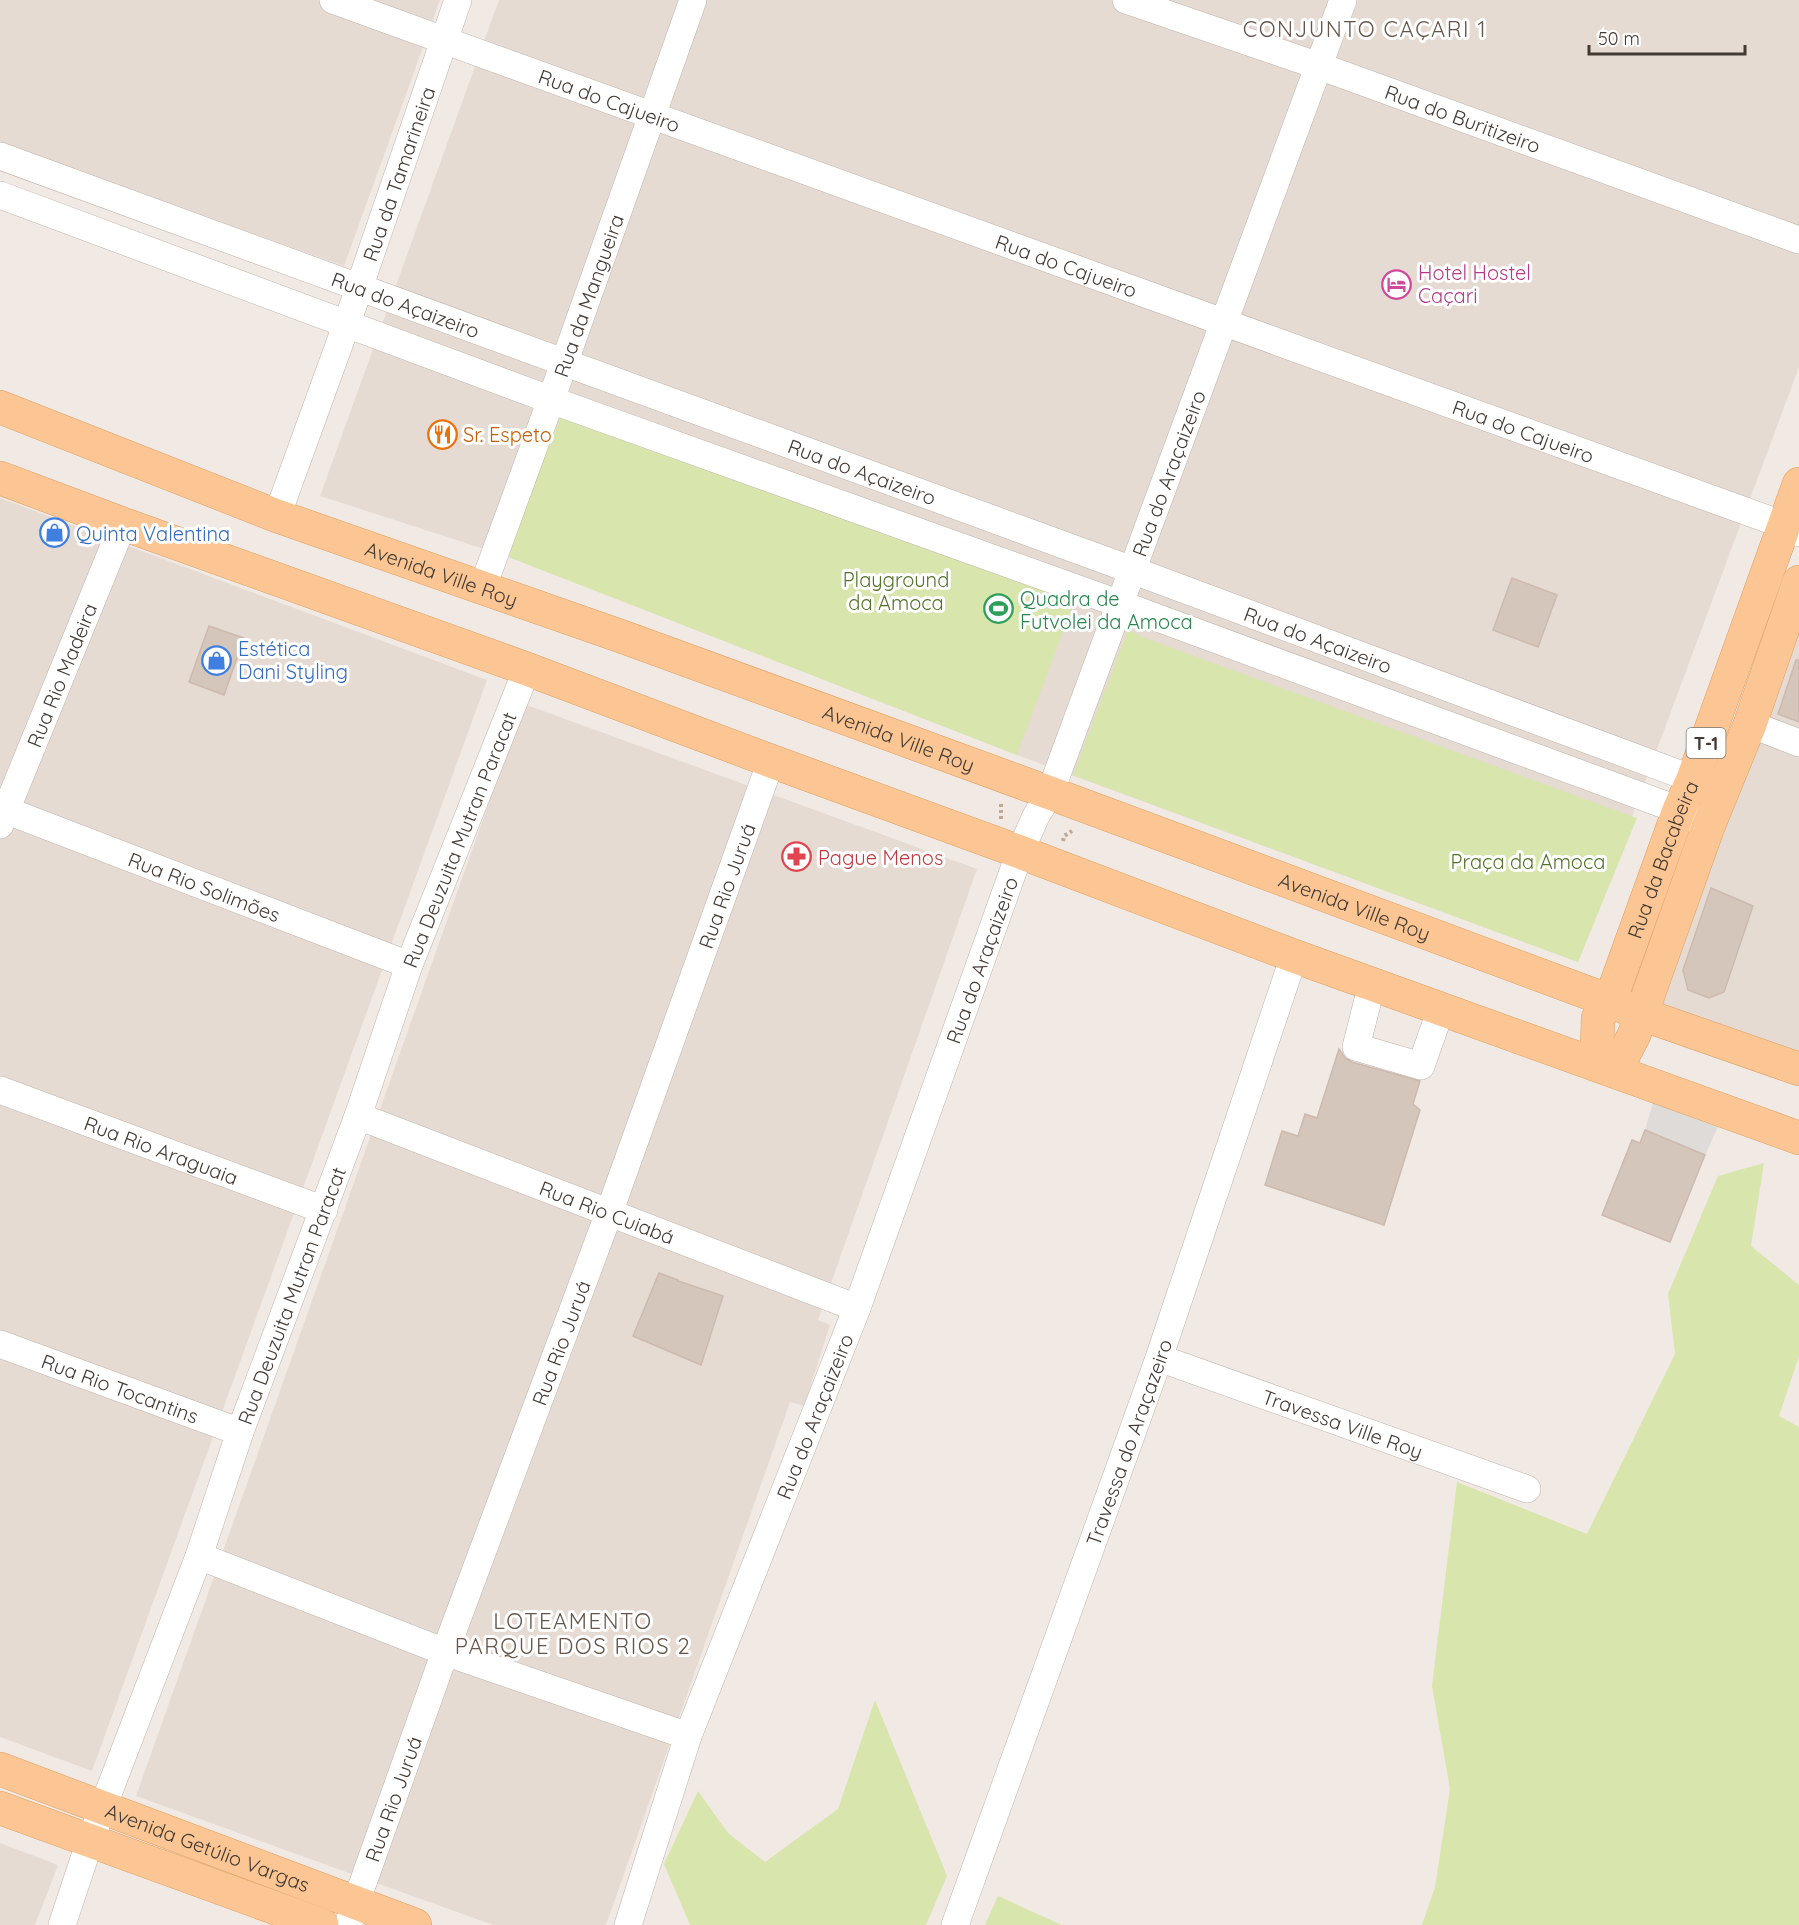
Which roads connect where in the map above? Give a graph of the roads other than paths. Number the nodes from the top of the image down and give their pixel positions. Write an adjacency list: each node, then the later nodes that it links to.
1 (333, 0): 6 (street, Rua do Cajueiro)
2 (458, 0): 6 (street, Rua da Tamarineira)
3 (693, 0): 8 (street, Rua da Mangueira)
4 (1126, 0): 7 (street, Rua do Buritizeiro)
5 (1343, 0): 7 (street, Rua do Araçaizeiro)
6 (444, 39): 8 (street, Rua do Cajueiro); 12 (street, Rua da Tamarineira)
7 (1319, 66): 11 (street, Rua do Buritizeiro); 14 (street, Rua do Araçaizeiro)
8 (652, 117): 14 (street, Rua do Cajueiro); 15 (street, Rua da Mangueira)
9 (0, 156): 12 (street, Rua do Açaizeiro)
10 (0, 195): 13 (street, Rua do Açaizeiro)
11 (1799, 240)
12 (360, 286): 13 (street, Rua da Tamarineira); 15 (street, Rua do Açaizeiro)
13 (347, 323): 16 (street, Rua do Açaizeiro); 20 (street, Rua da Tamarineira)
14 (1224, 323): 22 (street, Rua do Cajueiro); 23 (street, Rua do Araçaizeiro)
15 (564, 363): 16 (street, Rua da Mangueira); 23 (street, Rua do Açaizeiro)
16 (551, 400): 25 (street, Rua da Mangueira); 26 (street, Rua do Açaizeiro)
17 (0, 407): 20 (main road, Avenida Ville Roy)
18 (0, 478): 21 (main road)
19 (1799, 484): 22 (main road, Rua da Bacabeira / T-1)
20 (277, 516): 25 (main road, Avenida Ville Roy)
21 (123, 524): 27 (main road); 35 (street, Rua Rio Madeira)
22 (1791, 529): 31 (main road, Rua da Bacabeira / T-1)
23 (1132, 570): 26 (street, Rua do Araçaizeiro); 31 (street, Rua do Açaizeiro)
24 (1799, 582): 28 (main road, Rua da Bacabeira / T-1)
25 (482, 589): 32 (main road, Avenida Ville Roy)
26 (1120, 604): 32 (street, Rua do Araçaizeiro); 34 (street, Rua do Açaizeiro)
27 (527, 669): 30 (main road); 39 (street, Rua Deuzuita Mutran Paracat)
28 (1750, 723): 29 (street); 33 (main road, Rua da Bacabeira / T-1)
29 (1799, 743)
30 (771, 761): 37 (main road); 50 (street, Rua Rio Juruá)
31 (1693, 779): 33 (street, Rua do Açaizeiro); 34 (main road, Rua da Bacabeira / T-1)
32 (1050, 793): 37 (street, Rua do Araçaizeiro); 41 (main road, Avenida Ville Roy)
33 (1721, 795): 36 (main road, Rua da Bacabeira / T-1)
34 (1679, 810): 36 (street, Rua do Açaizeiro); 41 (main road, Rua da Bacabeira / T-1)
35 (2, 815): 39 (street, Rua Rio Solimões)
36 (1708, 827): 43 (main road, Rua da Bacabeira / T-1)
37 (1020, 852): 38 (main road); 51 (street, Rua do Araçaizeiro)
38 (1294, 957): 40 (main road); 53 (street, Travessa do Araçazeiro)
39 (409, 965): 47 (street, Rua Deuzuita Mutran Paracat)
40 (1372, 984): 42 (main road); 42 (street)
41 (1610, 1001): 43 (main road, Avenida Ville Roy); 44 (main road, Rua da Bacabeira)
42 (1442, 1009): 44 (main road)
43 (1641, 1014): 44 (main road, Rua da Bacabeira); 45 (main road, Avenida Ville Roy)
44 (1608, 1068): 48 (main road)
45 (1799, 1069)
46 (0, 1090): 49 (street, Rua Rio Araguaia)
47 (358, 1116): 49 (street, Rua Deuzuita Mutran Paracat); 50 (street, Rua Rio Cuiabá)
48 (1799, 1138)
49 (324, 1210): 54 (street, Rua Deuzuita Mutran Paracat)
50 (609, 1214): 51 (street, Rua Rio Cuiabá); 57 (street, Rua Rio Juruá)
51 (858, 1308): 58 (street, Rua do Araçaizeiro)
52 (0, 1344): 54 (street, Rua Rio Tocantins)
53 (1159, 1358): 55 (street, Travessa Ville Roy); 68 (street, Travessa do Araçazeiro)
54 (240, 1432): 56 (street, Rua Deuzuita Mutran Paracat)
55 (1527, 1489)
56 (199, 1556): 57 (street); 60 (street, Rua Deuzuita Mutran Paracat)
57 (446, 1652): 58 (street); 63 (street, Rua Rio Juruá)
58 (688, 1736): 67 (street, Rua do Araçaizeiro)
59 (0, 1769): 60 (main road, Avenida Getúlio Vargas)
60 (104, 1807): 62 (street, Rua Deuzuita Mutran Paracat); 63 (main road, Avenida Getúlio Vargas)
61 (0, 1808): 62 (main road, Avenida Getúlio Vargas)
62 (90, 1841): 64 (street, Rua Deuzuita Mutran Paracat); 65 (main road, Avenida Getúlio Vargas)
63 (351, 1914): 66 (main road, Avenida Getúlio Vargas)
64 (62, 1925)
65 (322, 1925)
66 (415, 1925)
67 (628, 1925)
68 (955, 1925)

